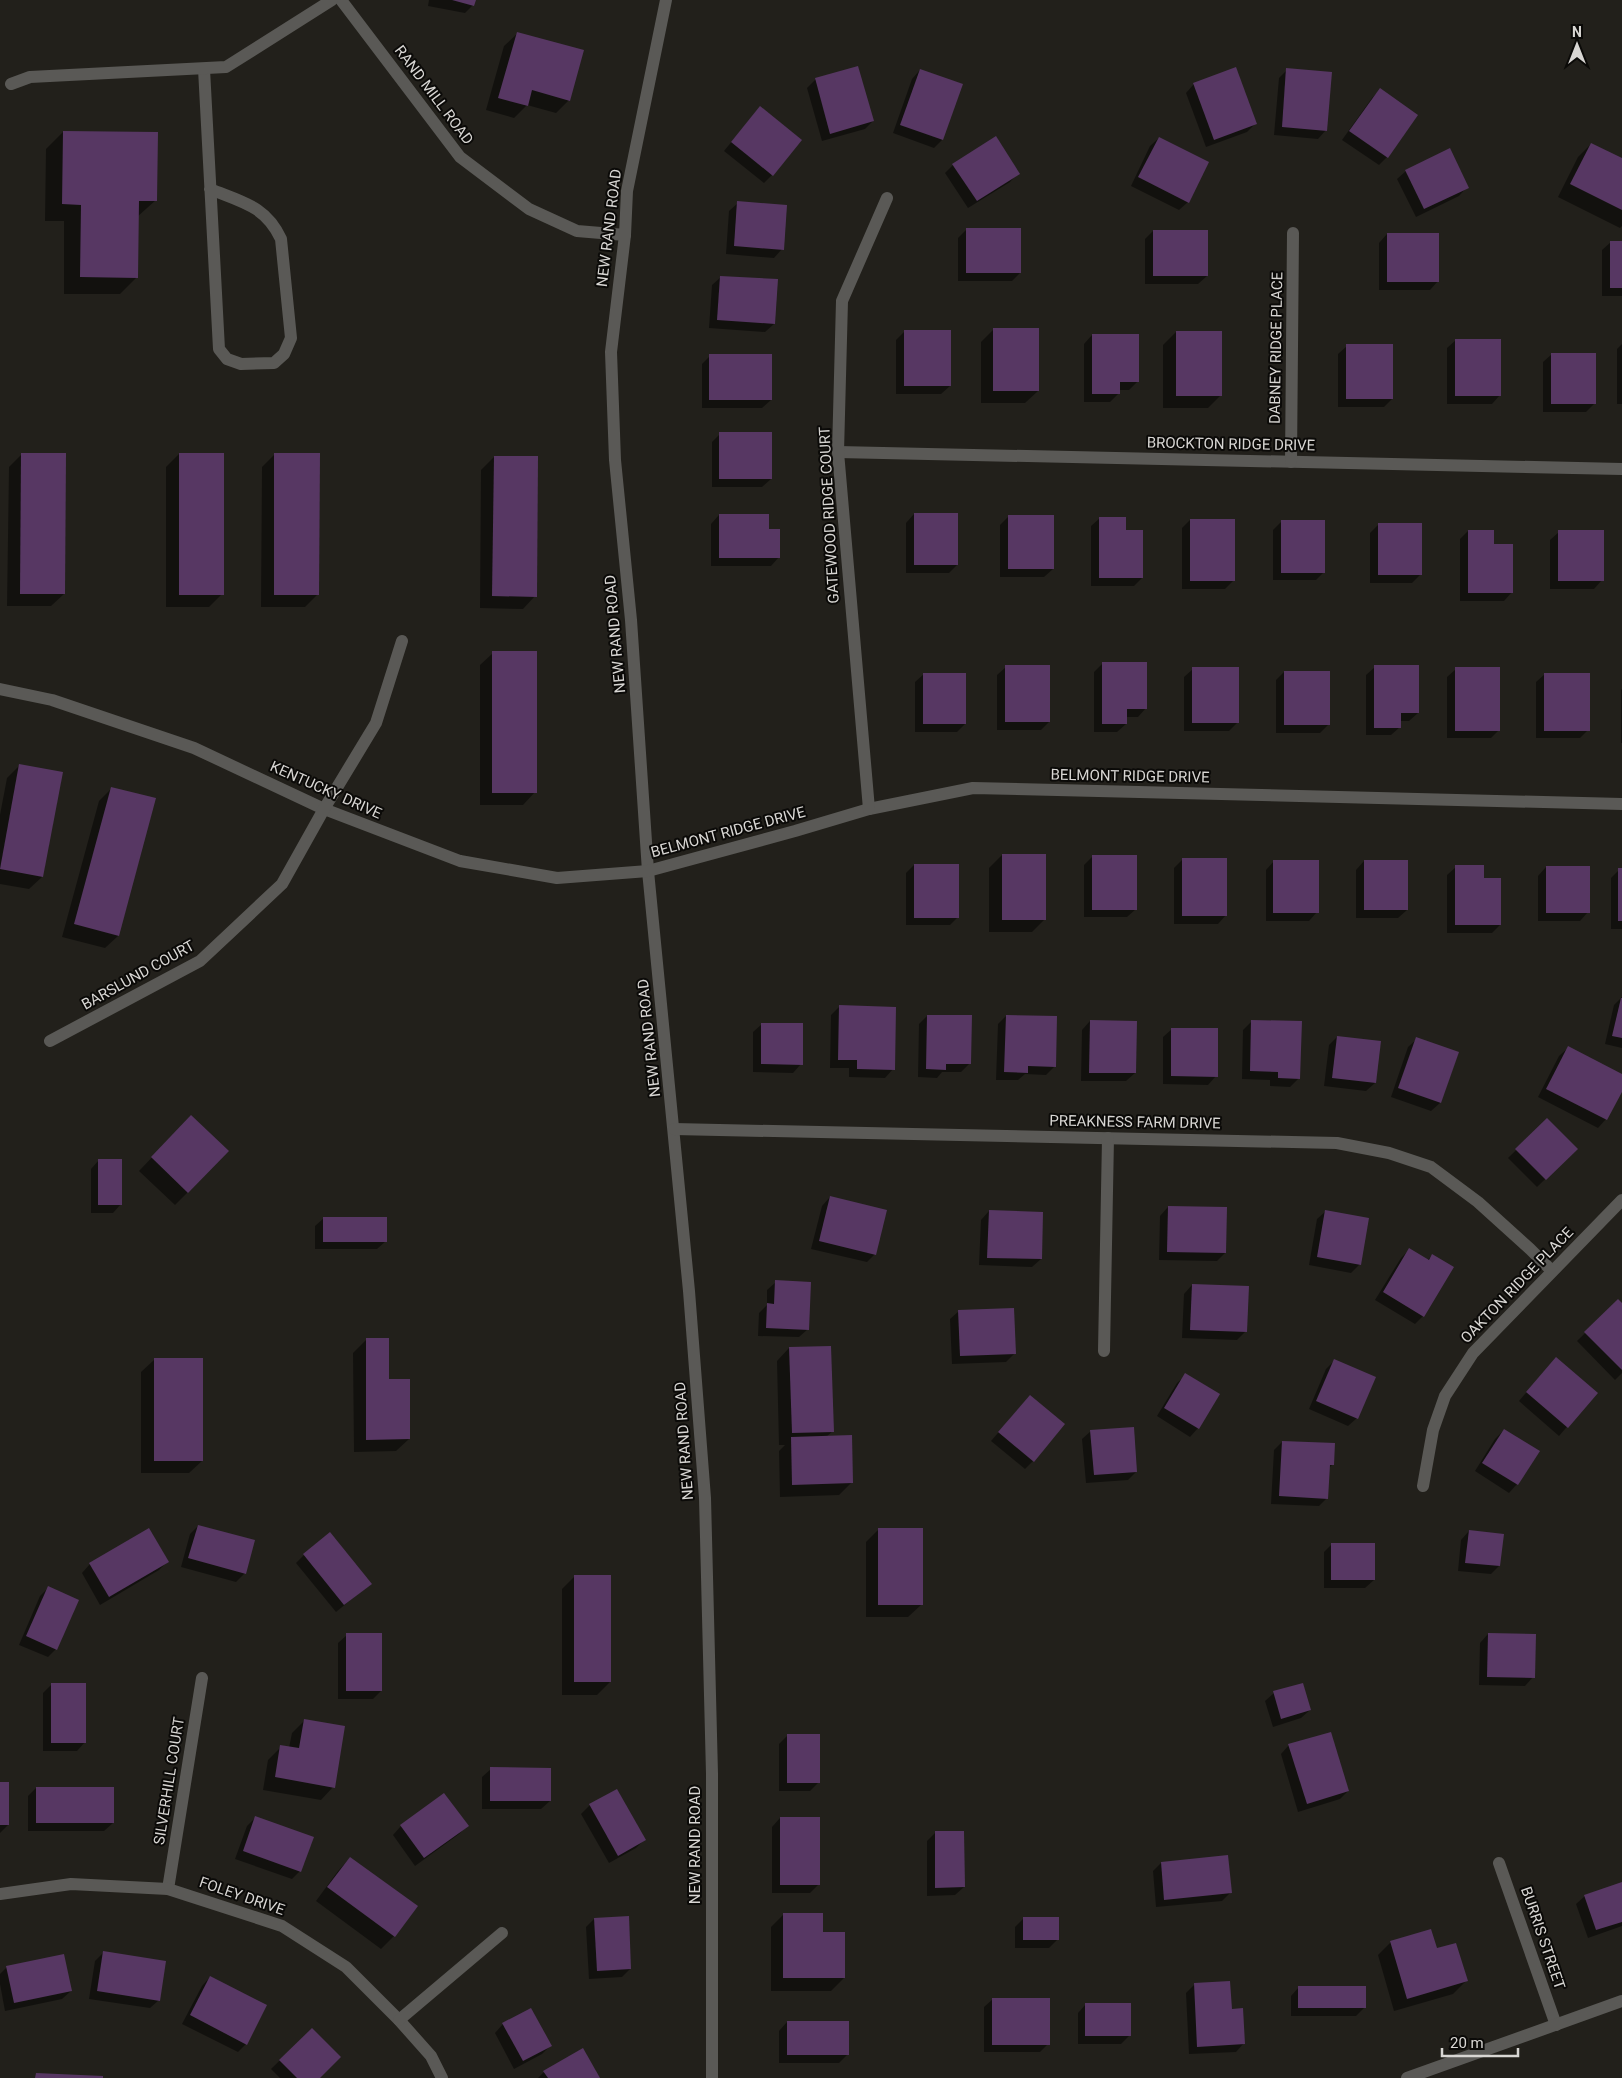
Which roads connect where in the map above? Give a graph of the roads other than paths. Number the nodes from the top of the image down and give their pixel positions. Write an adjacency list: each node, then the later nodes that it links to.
1 (332, 0): 4 (street)
2 (340, 0): 9 (street, RAND MILL ROAD)
3 (666, 0): 9 (street, NEW RAND ROAD)
4 (204, 69): 5 (street); 6 (street)
5 (12, 84)
6 (210, 189): 6 (street)
7 (887, 198): 10 (street, GATEWOOD RIDGE COURT)
8 (1293, 234): 11 (street, DABNEY RIDGE PLACE)
9 (625, 235): 18 (street, NEW RAND ROAD)
10 (838, 452): 11 (street, BROCKTON RIDGE DRIVE); 16 (street, GATEWOOD RIDGE COURT)
11 (1290, 462): 12 (street, BROCKTON RIDGE DRIVE)
12 (1622, 469)
13 (402, 641): 17 (street, BARSLUND COURT)
14 (0, 689): 17 (street, KENTUCKY DRIVE)
15 (1622, 804): 16 (street, BELMONT RIDGE DRIVE)
16 (868, 808): 18 (street, BELMONT RIDGE DRIVE)
17 (324, 809): 18 (street, KENTUCKY DRIVE); 19 (street, BARSLUND COURT)
18 (648, 871): 20 (street, NEW RAND ROAD)
19 (50, 1042)
20 (674, 1129): 21 (street, PREAKNESS FARM DRIVE); 35 (street, NEW RAND ROAD)
21 (1108, 1138): 23 (street, PREAKNESS FARM DRIVE); 24 (street)
22 (1622, 1200): 23 (street, OAKTON RIDGE PLACE)
23 (1552, 1272): 25 (street, OAKTON RIDGE PLACE)
24 (1104, 1351)
25 (1423, 1486)
26 (202, 1678): 28 (street, SILVERHILL COURT)
27 (1499, 1863): 33 (street, BURRIS STREET)
28 (168, 1889): 29 (street, FOLEY DRIVE); 32 (street, FOLEY DRIVE)
29 (0, 1894)
30 (502, 1933): 32 (street)
31 (1622, 2001): 33 (street)
32 (399, 2020): 34 (street, FOLEY DRIVE)
33 (1556, 2025): 36 (street)
34 (442, 2078)
35 (712, 2078)
36 (1407, 2078)

